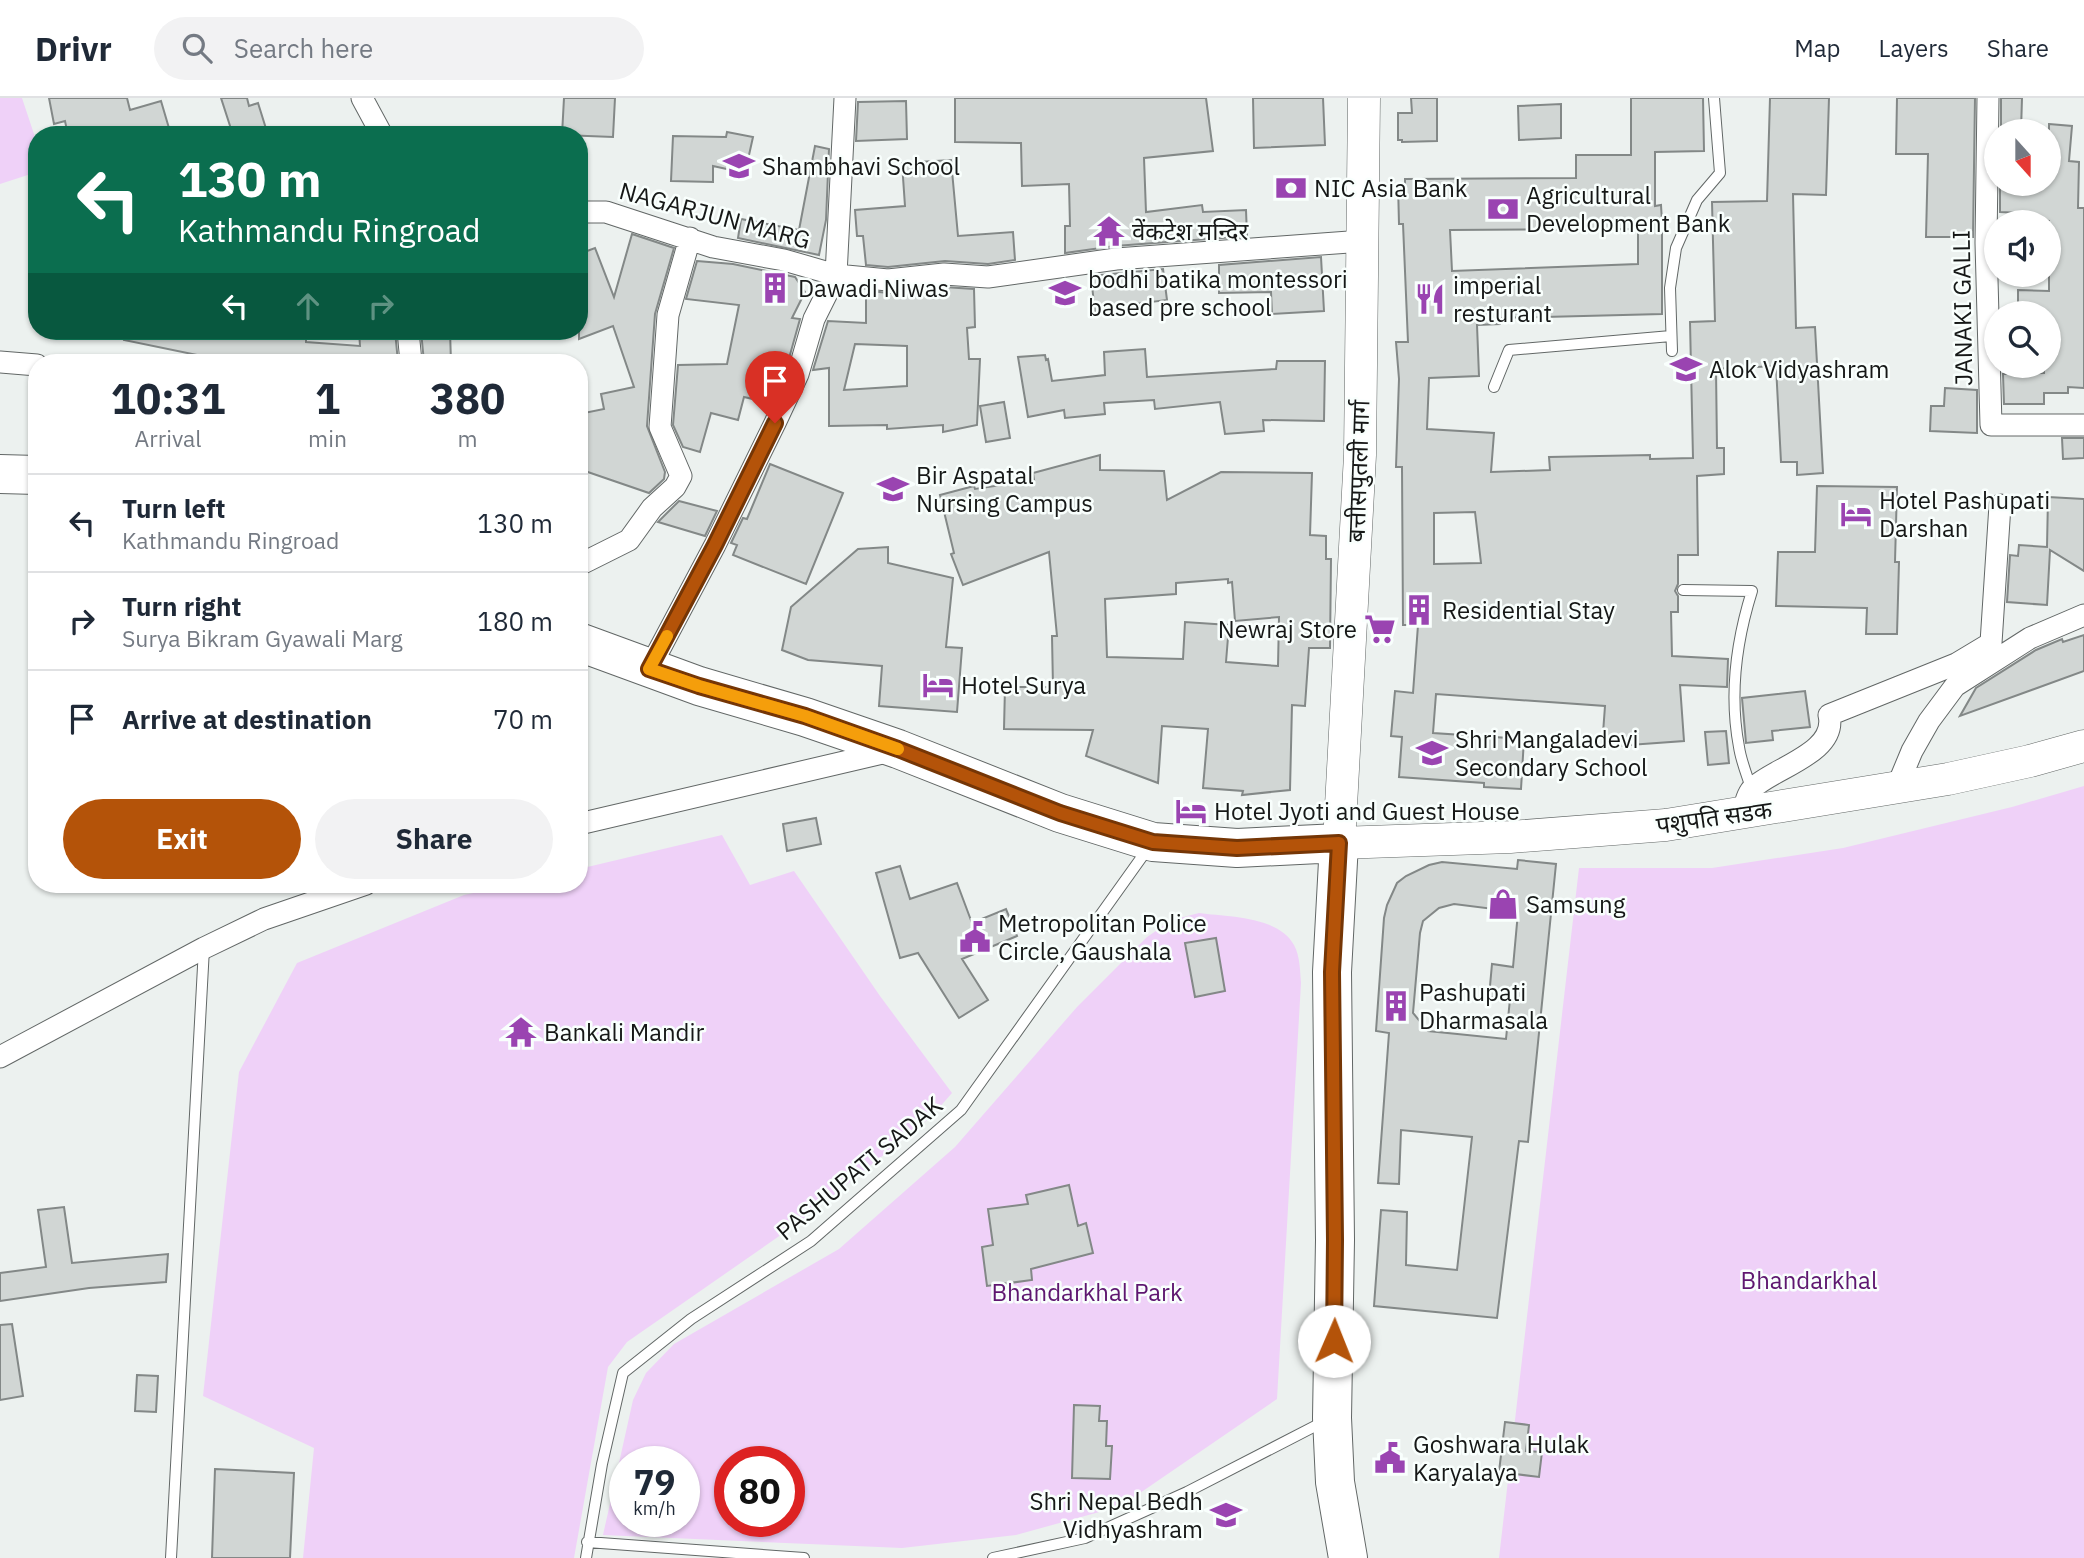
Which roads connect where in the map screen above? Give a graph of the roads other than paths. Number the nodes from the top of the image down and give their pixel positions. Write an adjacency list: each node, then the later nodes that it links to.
1 (362, 98): 6 (street)
2 (845, 98): 10 (street)
3 (1364, 98): 9 (main road, बत्तीसपुतली मार्ग)
4 (1714, 98): 11 (lane)
5 (1988, 98): 16 (street, JANAKI GALLI)
6 (377, 126)
7 (588, 212): 8 (street, NAGARJUN MARG)
8 (690, 238): 10 (street, NAGARJUN MARG); 20 (street)
9 (1363, 241): 10 (street, NAGARJUN MARG); 31 (main road, बत्तीसपुतली मार्ग)
10 (836, 275): 24 (street)
11 (1671, 336): 12 (lane); 15 (lane)
12 (1672, 351)
13 (0, 362): 14 (street)
14 (28, 364)
15 (1494, 387)
16 (2084, 425)
17 (0, 474): 18 (highway)
18 (28, 475)
19 (2000, 505): 28 (street)
20 (588, 560)
21 (1683, 590): 28 (lane)
22 (2084, 615): 27 (street)
23 (588, 645): 24 (highway)
24 (649, 669): 26 (highway)
25 (2084, 746): 27 (main road, पशुपति सडक)
26 (898, 749): 29 (street); 30 (highway)
27 (1896, 788): 28 (main road, पशुपति सडक)
28 (1746, 801): 31 (main road, पशुपति सडक)
29 (588, 822)
30 (1153, 842): 31 (highway); 36 (lane, PASHUPATI SADAK)
31 (1339, 843): 35 (highway)
32 (340, 893): 33 (street)
33 (204, 948): 34 (street); 37 (lane)
34 (0, 1057)
35 (1332, 1418): 40 (lane); 41 (highway)
36 (587, 1542): 38 (lane, PASHUPATI SADAK); 39 (lane)
37 (171, 1558)
38 (586, 1558)
39 (804, 1558)
40 (993, 1558)
41 (1348, 1558)

